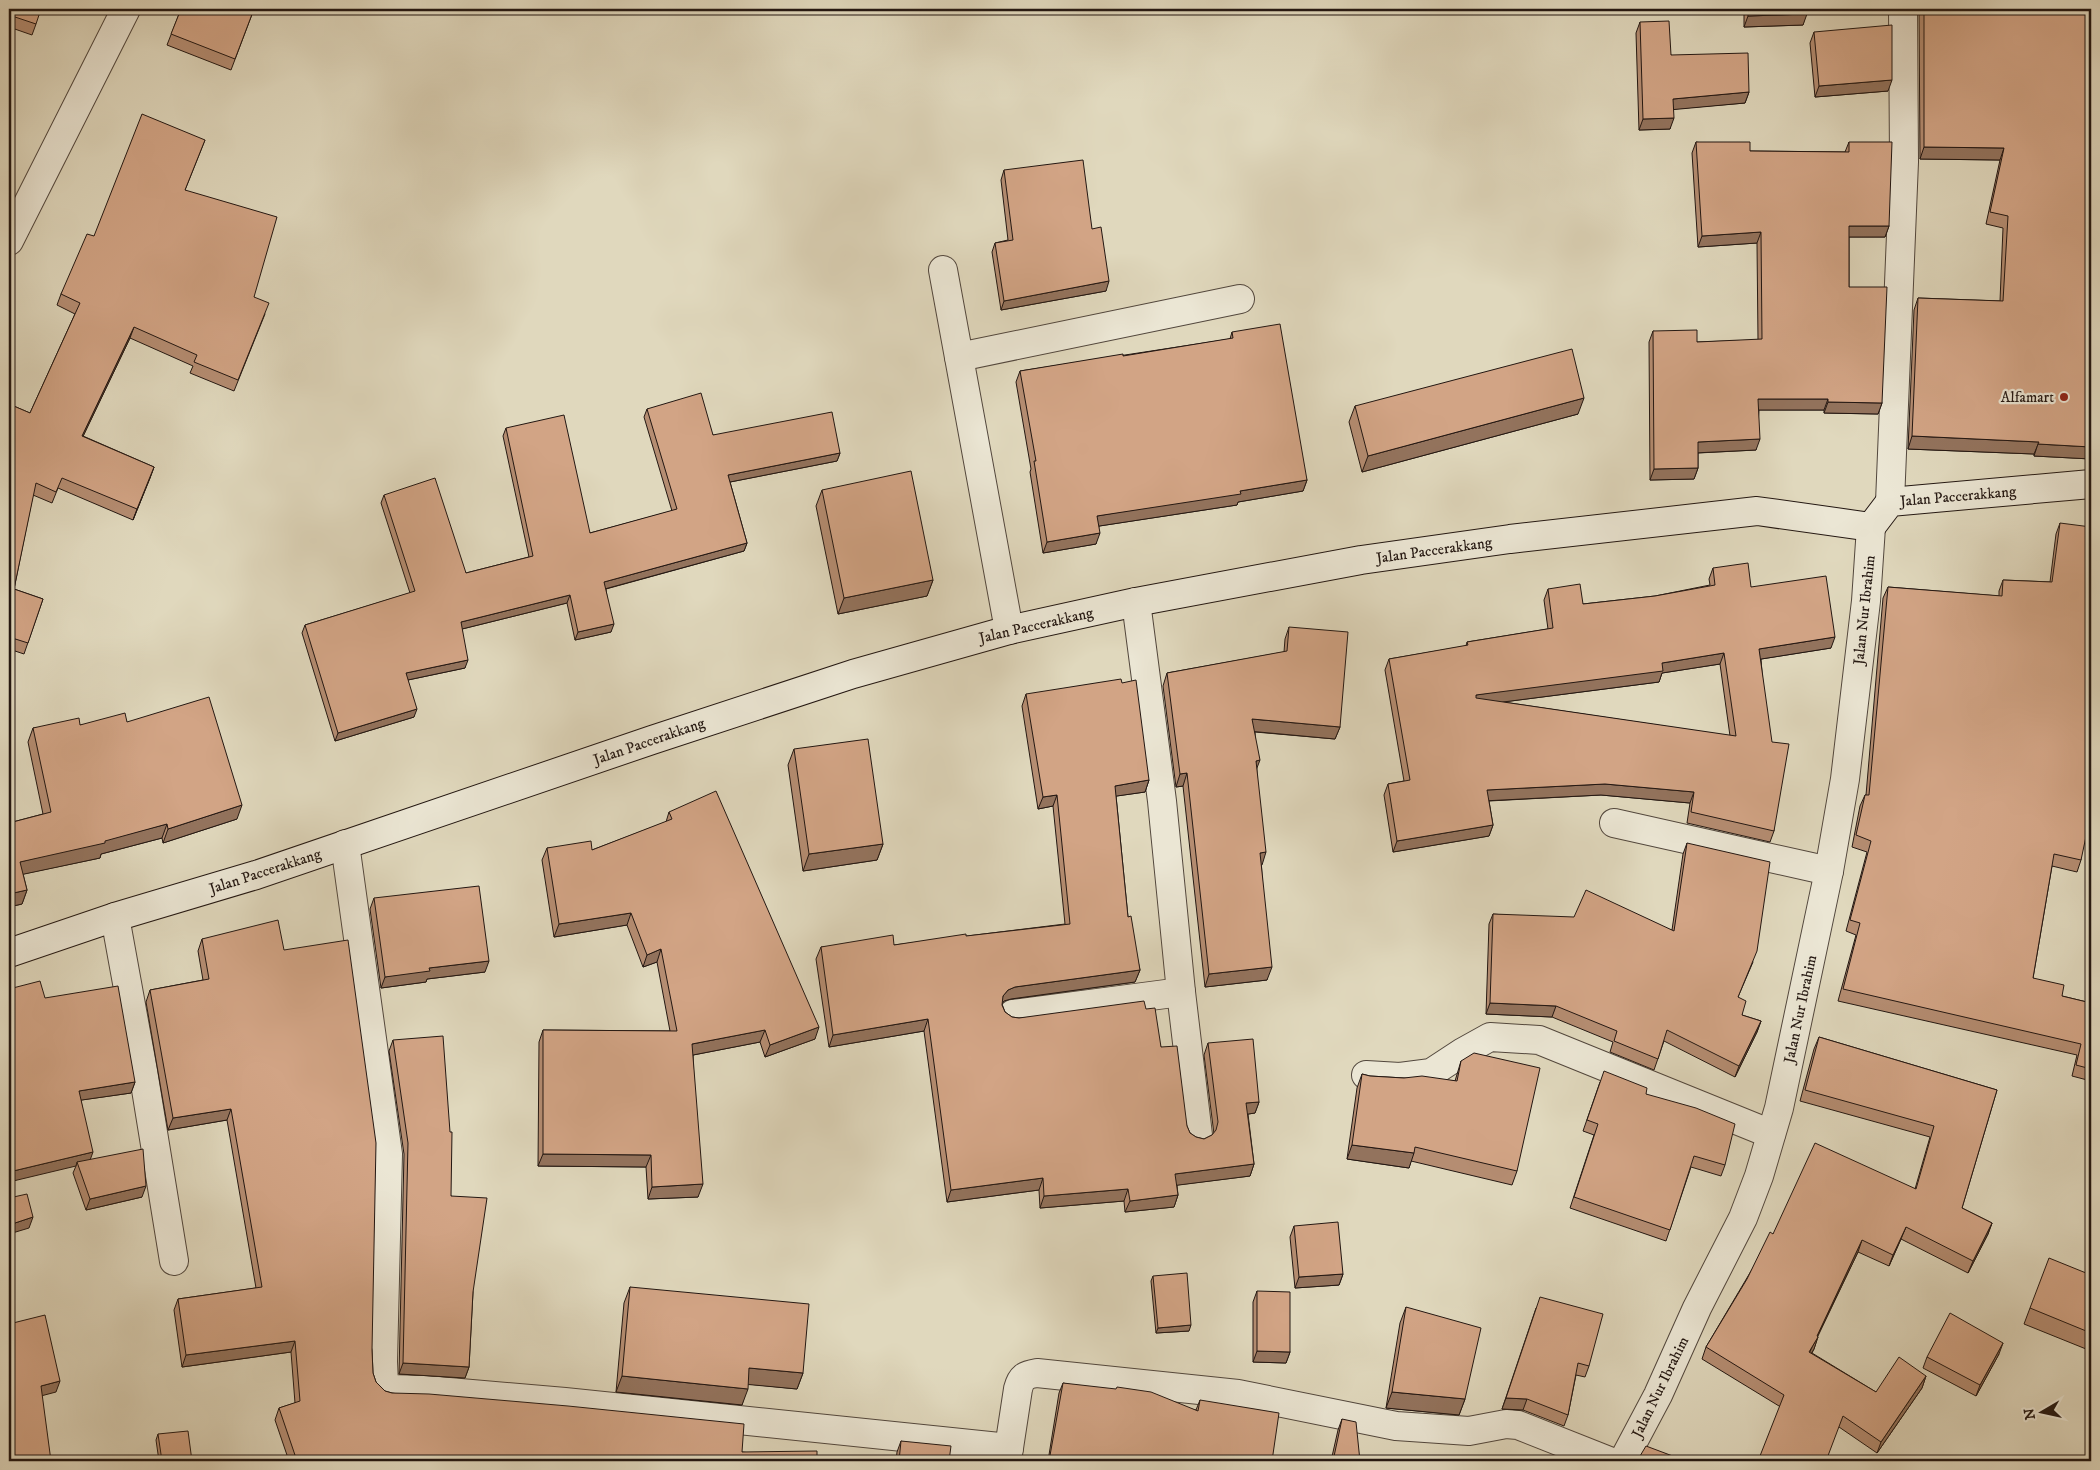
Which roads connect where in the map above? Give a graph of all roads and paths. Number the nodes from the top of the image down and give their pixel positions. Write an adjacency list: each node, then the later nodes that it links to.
1 (126, 9): 3 (street)
2 (1903, 9): 8 (street)
3 (9, 241)
4 (943, 270): 6 (street)
5 (1240, 299): 6 (street)
6 (958, 357): 11 (street)
7 (2091, 484): 8 (street, Jalan Paccerakkang)
8 (1890, 502): 9 (street, Jalan Paccerakkang)
9 (1871, 527): 10 (street, Jalan Paccerakkang); 14 (street, Jalan Nur Ibrahim)
10 (1136, 602): 11 (street, Jalan Paccerakkang); 17 (street)
11 (1009, 630): 13 (street, Jalan Paccerakkang)
12 (1614, 824): 14 (street)
13 (345, 844): 15 (street, Jalan Paccerakkang); 23 (street)
14 (1829, 871): 20 (street, Jalan Nur Ibrahim)
15 (115, 917): 16 (street, Jalan Paccerakkang); 22 (street)
16 (9, 953)
17 (1181, 992): 18 (street); 21 (street)
18 (1014, 1014)
19 (1366, 1075): 20 (street)
20 (1771, 1134): 25 (street, Jalan Nur Ibrahim)
21 (1198, 1135)
22 (174, 1261)
23 (1008, 1454): 24 (street)
24 (1609, 1461)
25 (1623, 1461)

